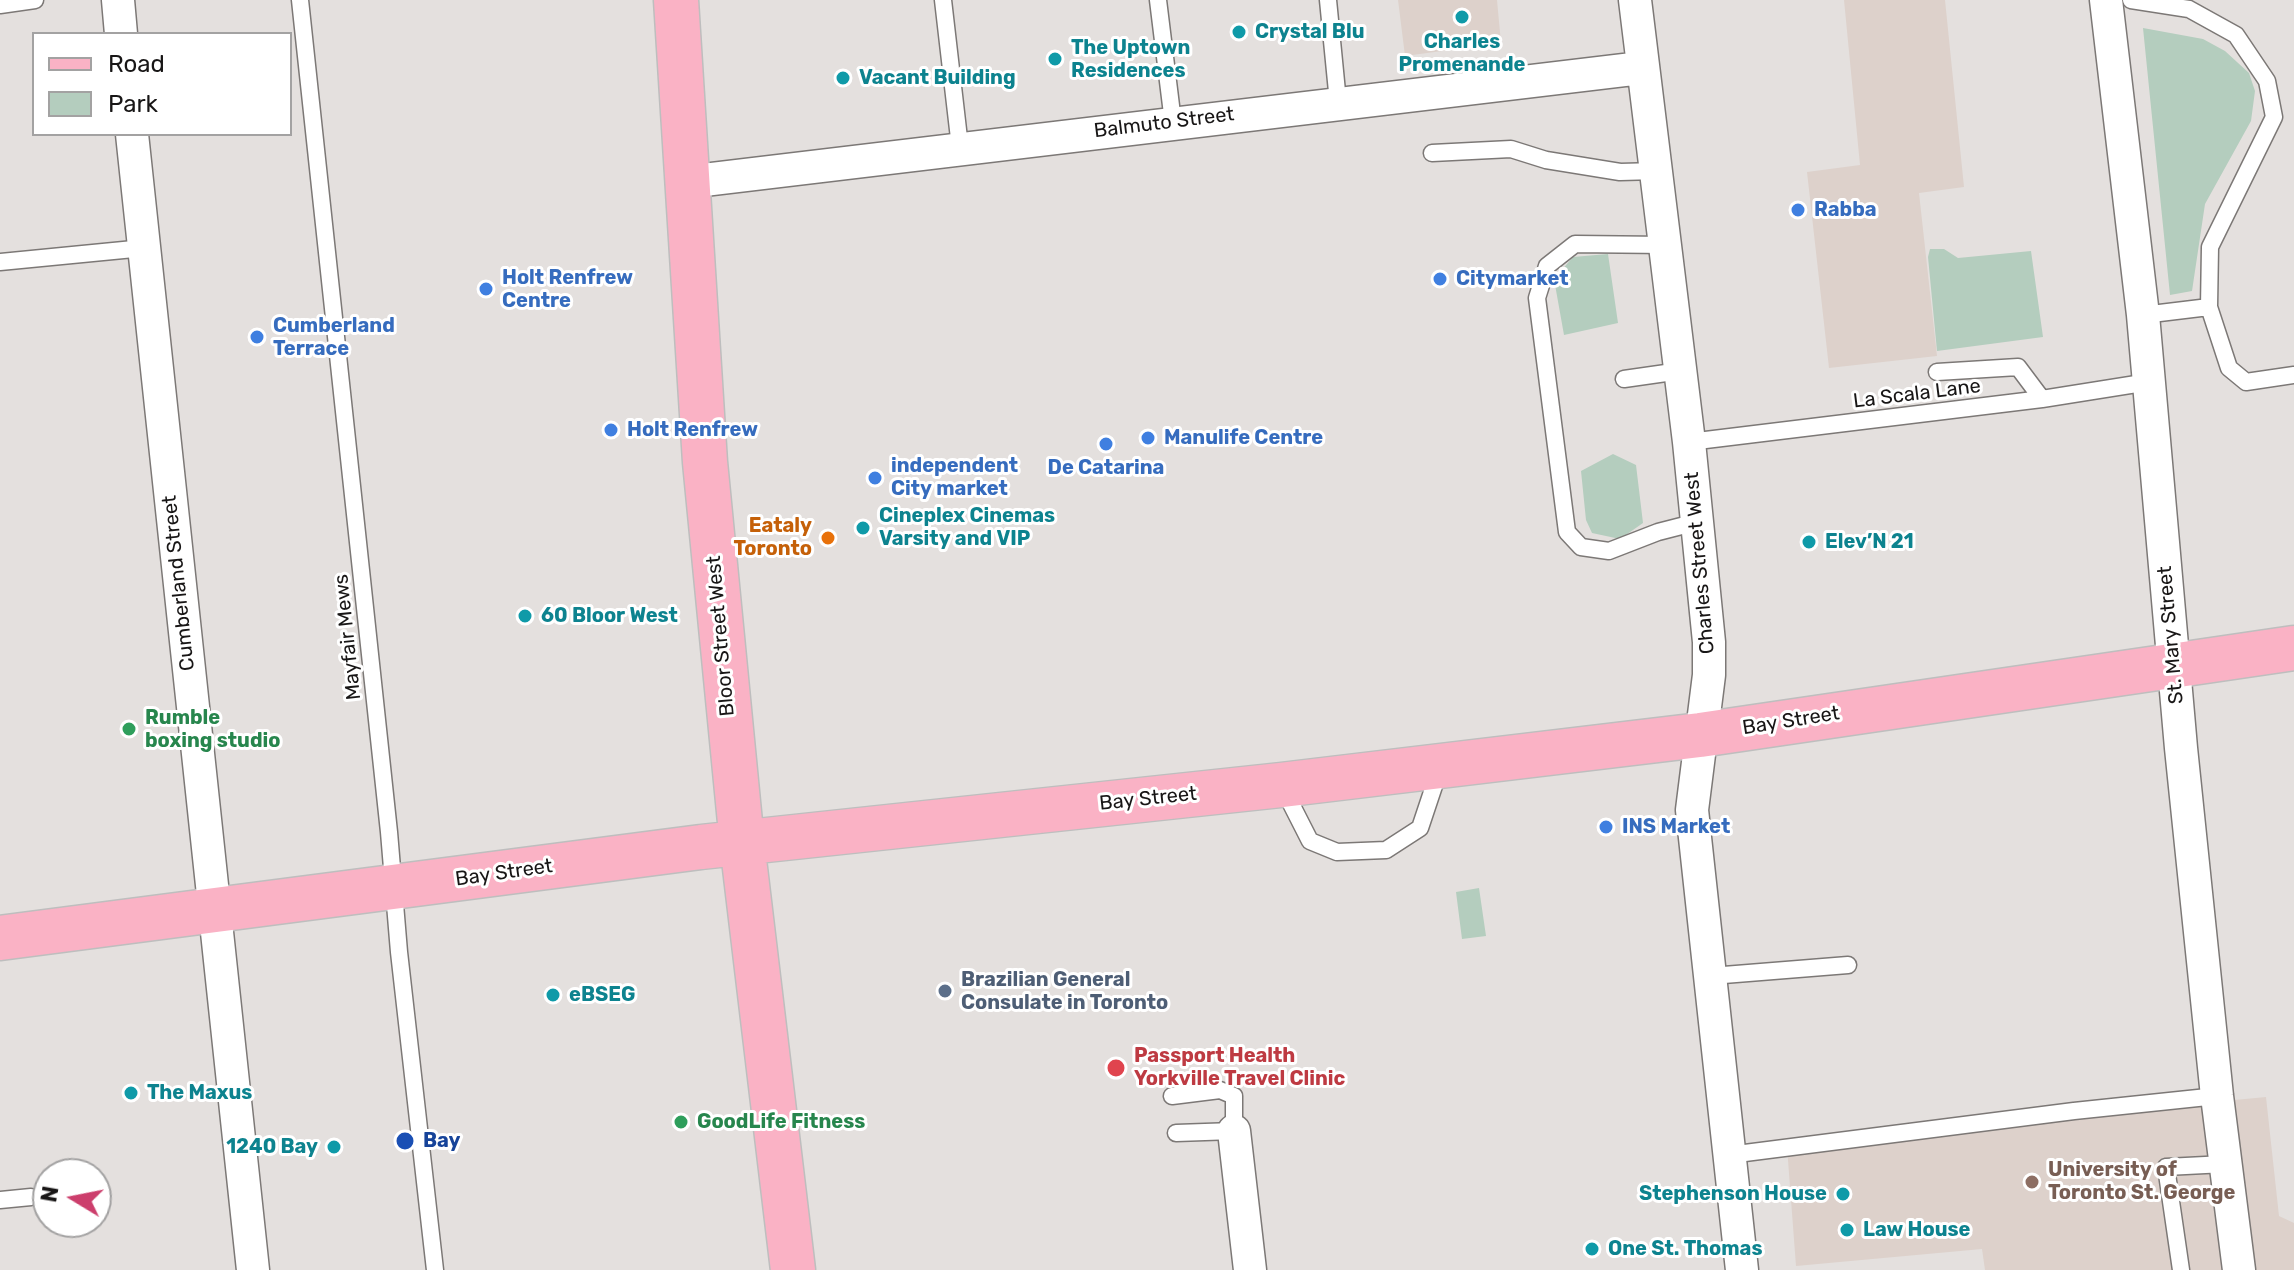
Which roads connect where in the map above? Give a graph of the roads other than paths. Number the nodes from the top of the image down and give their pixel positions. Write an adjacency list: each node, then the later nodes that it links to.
1 (35, 0): 11 (lane)
2 (118, 0): 12 (street)
3 (300, 0): 40 (lane, Mayfair Mews)
4 (676, 0): 20 (main road, Bloor Street West)
5 (943, 0): 17 (lane)
6 (1158, 0): 15 (lane)
7 (1328, 0): 14 (lane)
8 (1635, 0): 13 (street, Charles Street West)
9 (2106, 0): 25 (street, St. Mary Street)
10 (2131, 0): 24 (lane)
11 (0, 5)
12 (121, 32)
13 (1641, 68): 14 (street, Balmuto Street); 19 (street, Charles Street West)
14 (1338, 102): 15 (street, Balmuto Street)
15 (1173, 122): 17 (street, Balmuto Street)
16 (132, 136): 22 (street, Cumberland Street)
17 (960, 147): 20 (street, Balmuto Street)
18 (1432, 153): 19 (lane)
19 (1657, 171): 21 (street, Charles Street West)
20 (687, 182): 39 (main road, Bloor Street West)
21 (1666, 245): 26 (street, Charles Street West); 33 (lane)
22 (144, 248): 23 (lane); 41 (street, Cumberland Street)
23 (0, 262)
24 (2209, 307): 25 (lane); 28 (lane)
25 (2143, 315): 30 (street, St. Mary Street)
26 (1680, 371): 29 (lane); 32 (street, Charles Street West)
27 (1937, 372): 31 (lane)
28 (2294, 375)
29 (1624, 379)
30 (2149, 382): 31 (lane, La Scala Lane); 35 (street, St. Mary Street)
31 (2042, 399): 32 (lane, La Scala Lane)
32 (1689, 442): 33 (street, Charles Street West)
33 (1697, 522): 36 (street, Charles Street West)
34 (2294, 648): 35 (main road, Bay Street)
35 (2174, 666): 36 (main road, Bay Street); 46 (street, St. Mary Street)
36 (1700, 735): 37 (main road, Bay Street); 44 (street, Charles Street West)
37 (1441, 765): 38 (main road, Bay Street); 38 (lane)
38 (1281, 785): 39 (main road, Bay Street)
39 (742, 843): 40 (main road, Bay Street); 55 (main road, Bloor Street West)
40 (394, 888): 41 (main road, Bay Street); 54 (lane, Mayfair Mews)
41 (215, 912): 42 (main road, Bay Street); 53 (street, Cumberland Street)
42 (0, 938)
43 (1848, 965): 44 (lane)
44 (1711, 976): 49 (street, Charles Street West)
45 (1172, 1096): 47 (lane)
46 (2217, 1096): 49 (lane); 50 (street, St. Mary Street)
47 (1234, 1131): 48 (lane); 56 (street)
48 (1176, 1133)
49 (1729, 1155): 57 (street, Charles Street West)
50 (2225, 1164): 58 (lane); 59 (street, St. Mary Street)
51 (31, 1197): 52 (lane)
52 (0, 1200)
53 (253, 1270)
54 (435, 1270)
55 (793, 1270)
56 (1250, 1270)
57 (1742, 1270)
58 (2181, 1270)
59 (2239, 1270)

